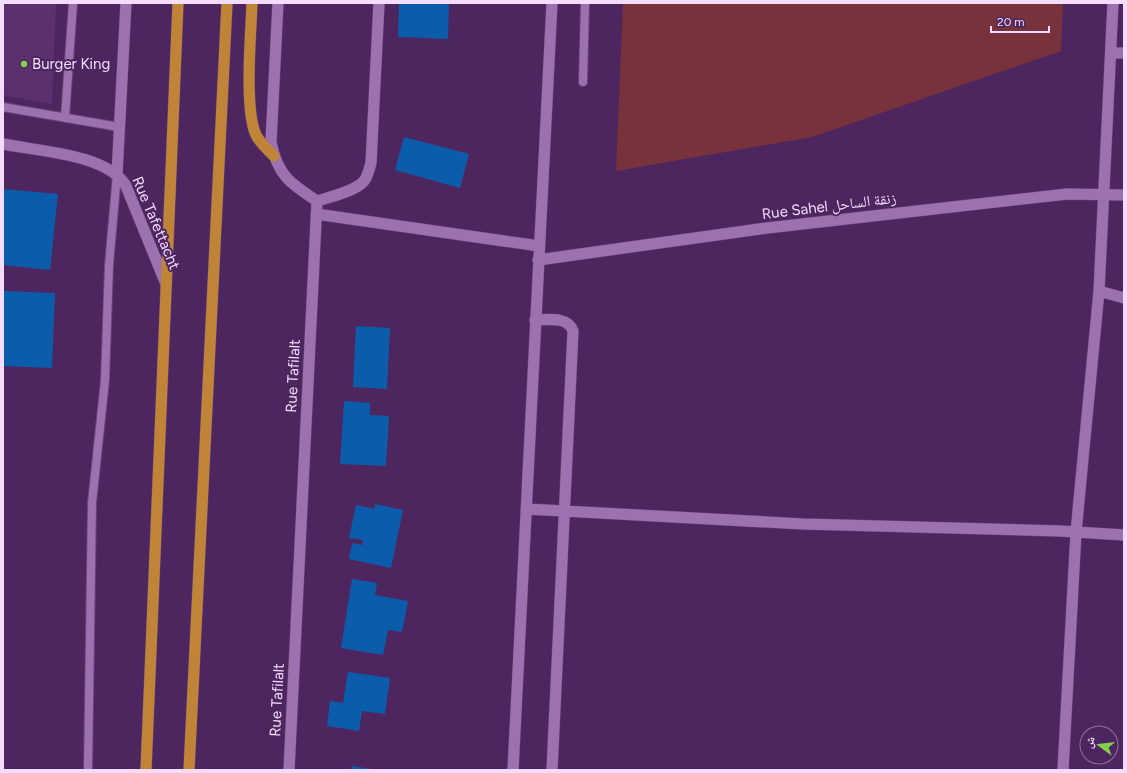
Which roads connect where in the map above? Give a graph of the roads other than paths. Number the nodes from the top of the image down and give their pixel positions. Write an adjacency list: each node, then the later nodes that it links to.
1 (73, 3): 15 (lane)
2 (126, 3): 16 (street)
3 (178, 3): 26 (highway)
4 (227, 3): 36 (highway)
5 (252, 3): 18 (highway)
6 (278, 3): 18 (street)
7 (379, 3): 22 (street)
8 (552, 3): 24 (street)
9 (585, 3): 13 (lane)
10 (1113, 3): 11 (street)
11 (1111, 52): 12 (street); 20 (street)
12 (1124, 53)
13 (583, 82)
14 (3, 107): 15 (lane)
15 (65, 118): 16 (lane)
16 (119, 126): 19 (street)
17 (3, 144): 19 (street, Rue Tafettacht)
18 (274, 156): 22 (street)
19 (117, 174): 26 (street, Rue Tafettacht); 34 (lane)
20 (1102, 194): 21 (street, Rue Sahel زنقة الساحل); 25 (street, Rue Sahel زنقة الساحل); 27 (street)
21 (1124, 195)
22 (317, 201): 23 (street, Rue Tafilalt)
23 (316, 214): 24 (street); 37 (street, Rue Tafilalt)
24 (539, 246): 25 (street)
25 (538, 260): 29 (street)
26 (166, 284): 35 (highway)
27 (1099, 291): 28 (street); 32 (street)
28 (1124, 298)
29 (535, 320): 30 (street); 31 (street)
30 (526, 508): 31 (street); 38 (street)
31 (565, 511): 32 (street); 39 (street)
32 (1076, 532): 33 (street); 40 (street)
33 (1124, 534)
34 (88, 770)
35 (146, 770)
36 (189, 770)
37 (289, 770)
38 (513, 770)
39 (552, 770)
40 (1063, 770)

